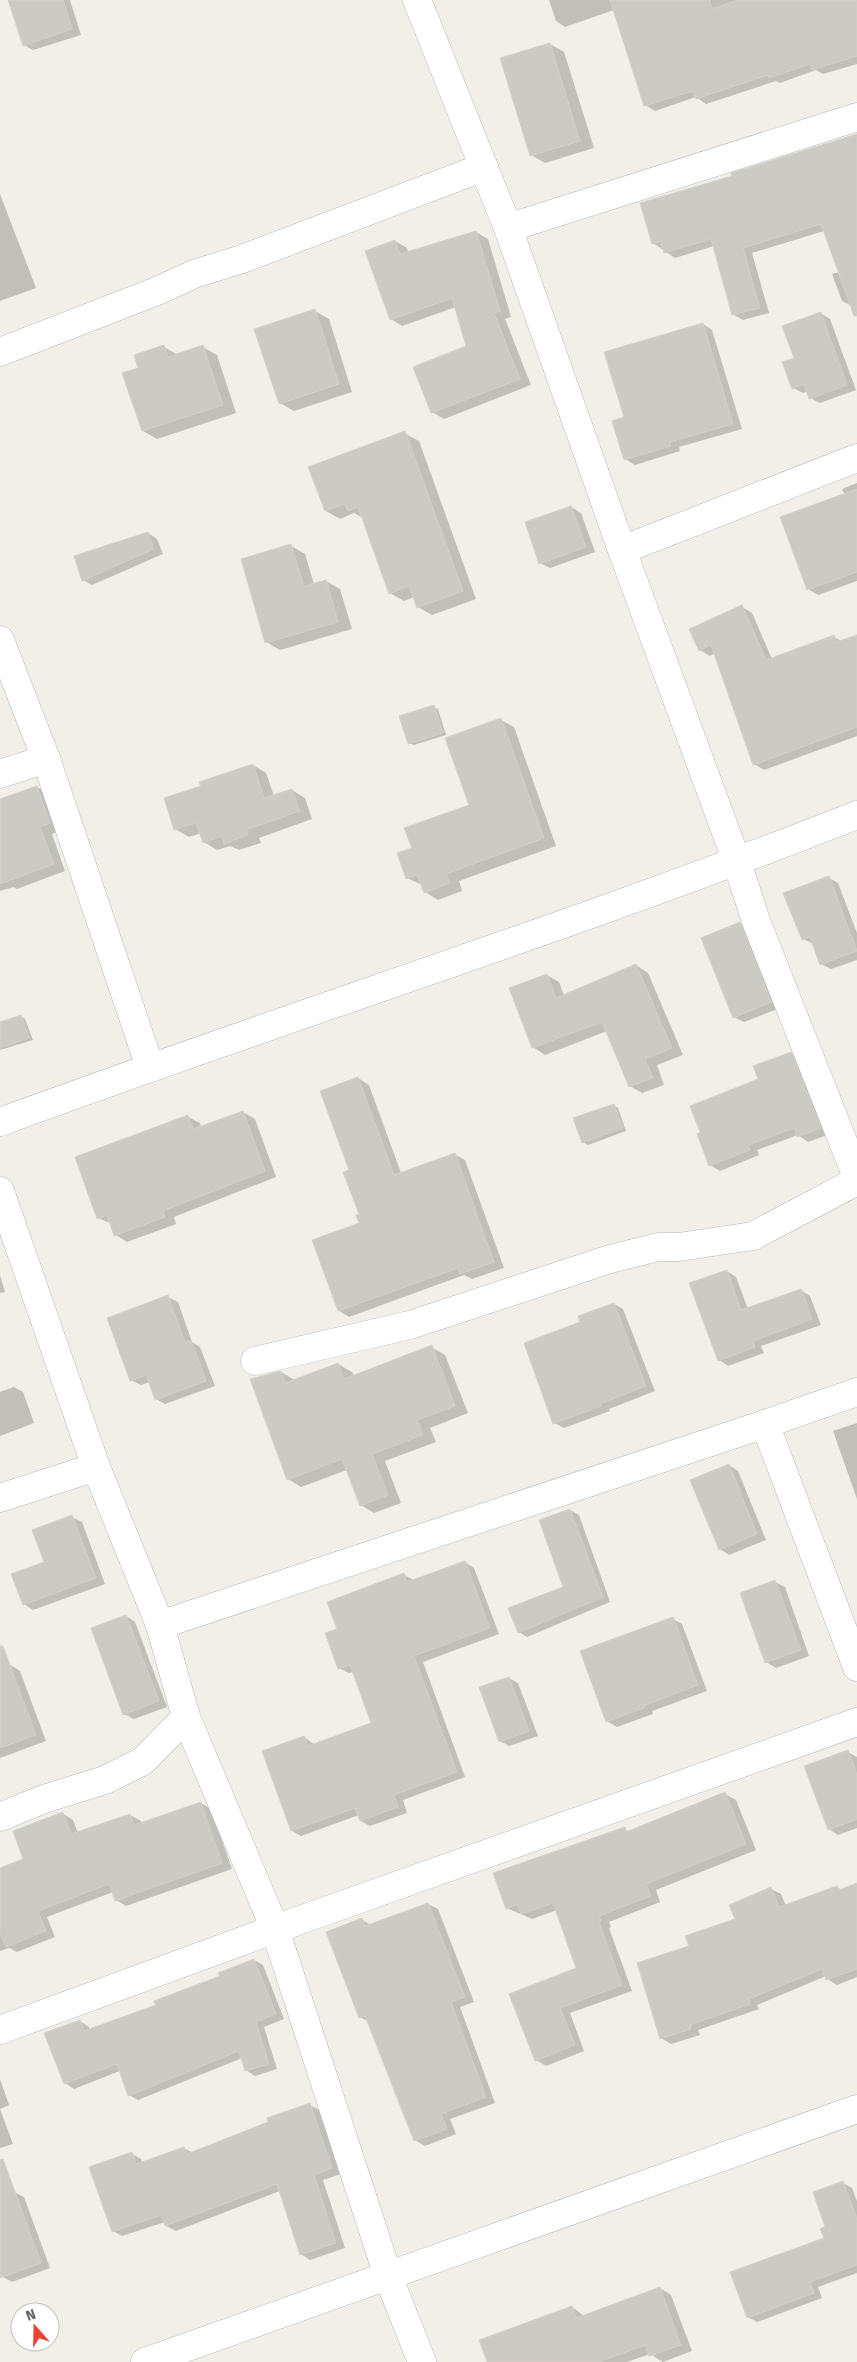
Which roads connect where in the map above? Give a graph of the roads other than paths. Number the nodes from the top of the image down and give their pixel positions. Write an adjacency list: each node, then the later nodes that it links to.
1 (418, 0): 3 (street)
2 (857, 117): 4 (street)
3 (484, 167): 4 (street); 5 (street)
4 (508, 228): 7 (street)
5 (0, 352)
6 (857, 458): 7 (street)
7 (622, 550): 12 (street)
8 (0, 640): 9 (street)
9 (46, 759): 10 (street); 13 (street)
10 (0, 774)
11 (857, 815): 12 (street)
12 (737, 862): 13 (street); 15 (street)
13 (150, 1067): 14 (street)
14 (0, 1122)
15 (857, 1177)
16 (857, 1181): 18 (street)
17 (0, 1191): 21 (street)
18 (255, 1361)
19 (857, 1392): 20 (street)
20 (766, 1424): 23 (street); 24 (street)
21 (96, 1467): 22 (street); 23 (street)
22 (0, 1498)
23 (160, 1625): 25 (street)
24 (857, 1667)
25 (186, 1717): 27 (street); 28 (street)
26 (857, 1722): 28 (street)
27 (0, 1817)
28 (275, 1929): 29 (street); 31 (street)
29 (0, 2030)
30 (857, 2109): 31 (street)
31 (388, 2276): 32 (street); 33 (street)
32 (145, 2362)
33 (422, 2362)

